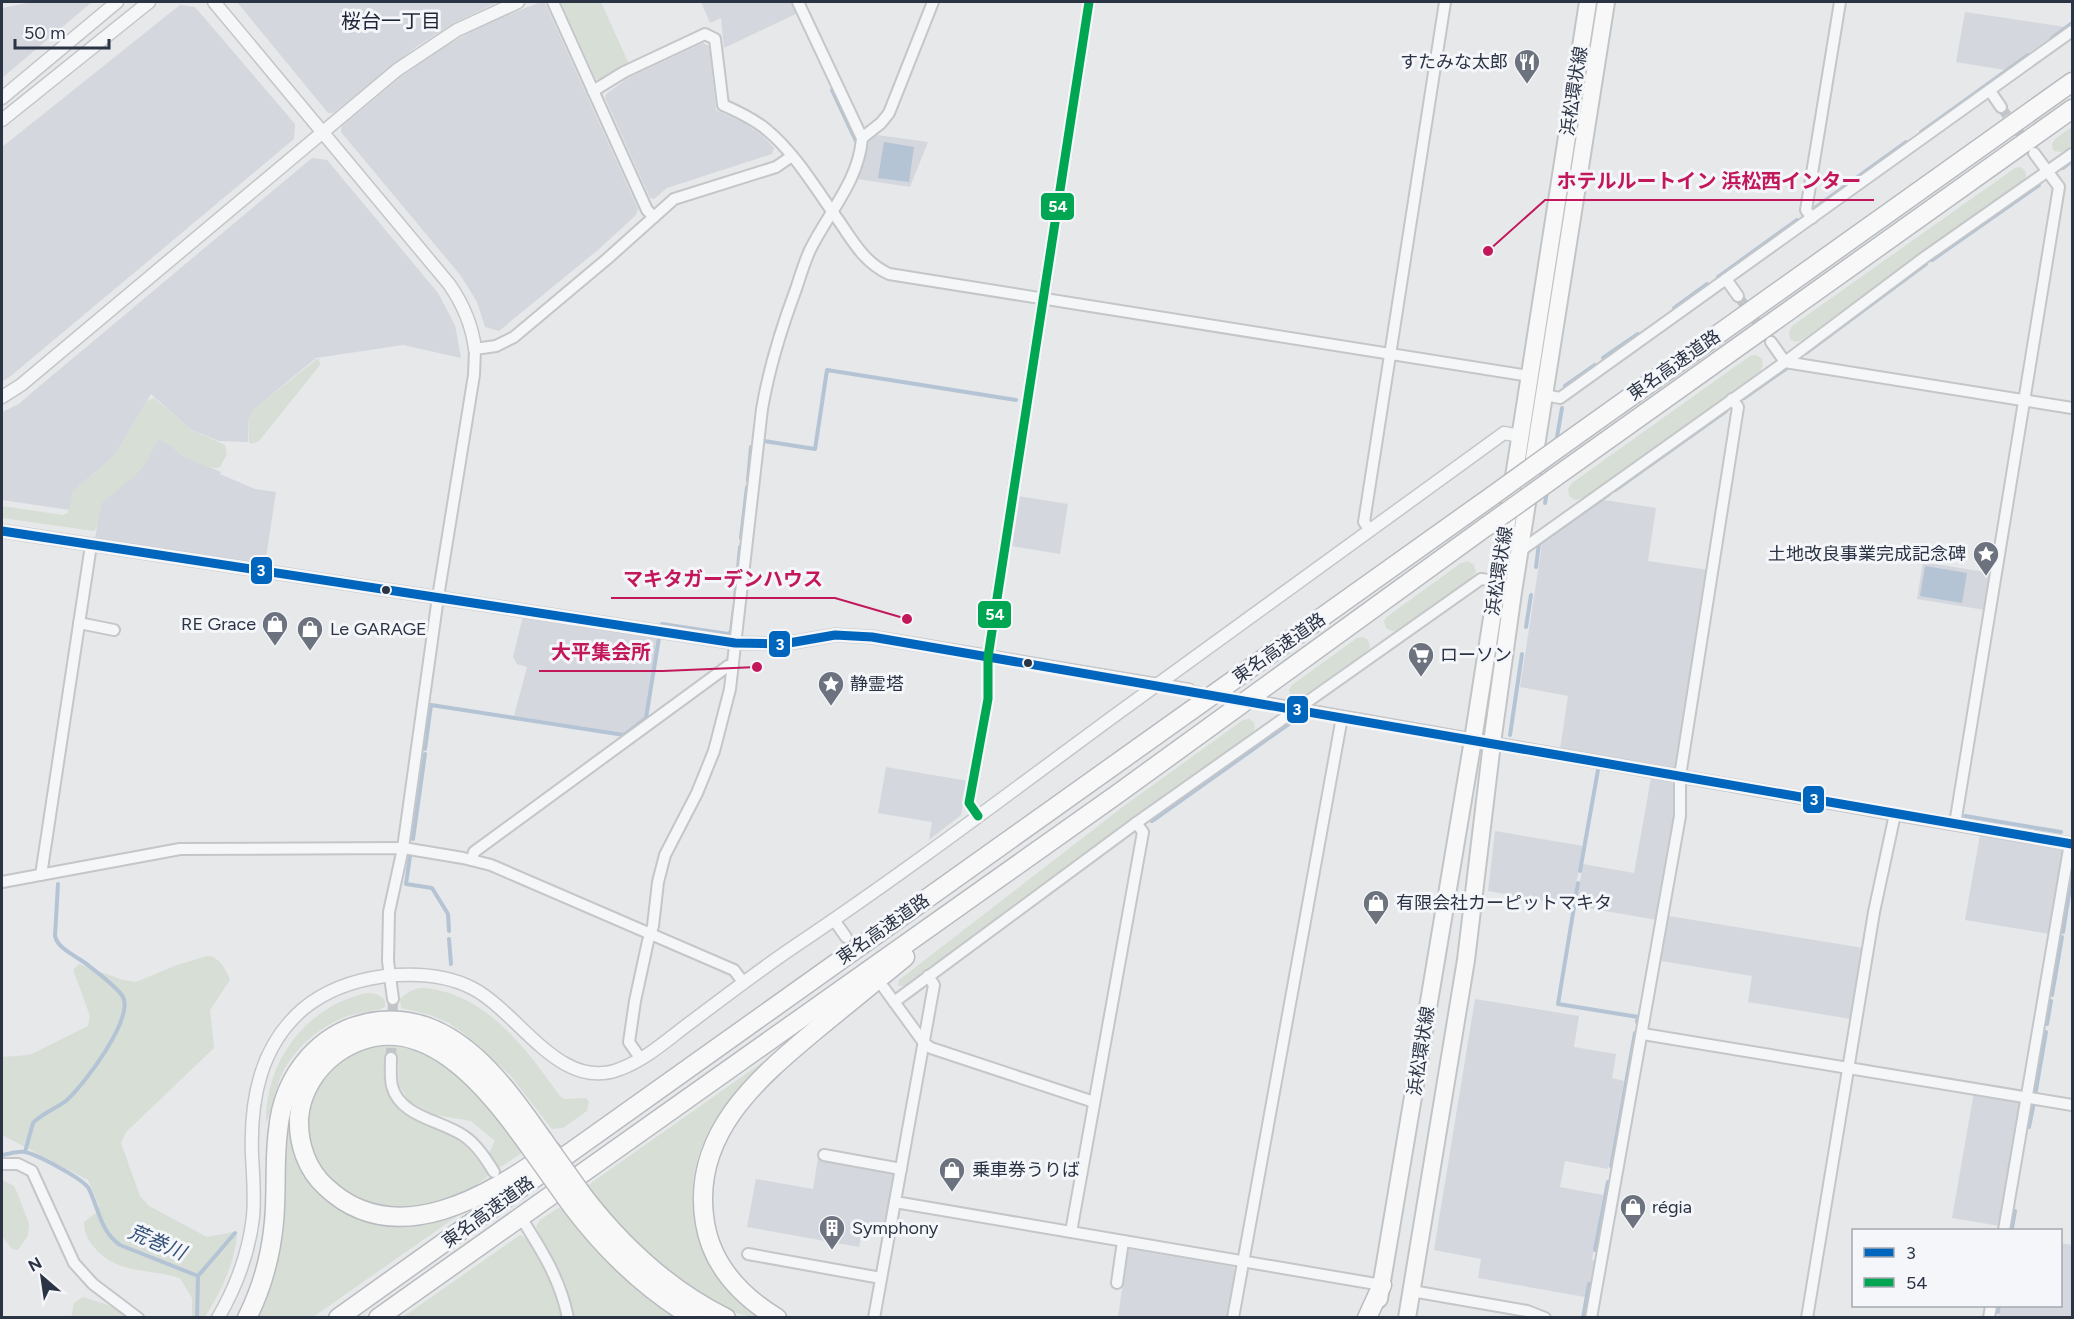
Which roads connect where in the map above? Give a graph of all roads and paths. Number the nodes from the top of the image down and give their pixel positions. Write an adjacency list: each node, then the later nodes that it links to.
1 (117, 2): 17 (street)
2 (149, 2): 20 (street)
3 (214, 2): 21 (street)
4 (518, 2): 21 (street)
5 (553, 2): 15 (street)
6 (798, 2): 22 (street)
7 (933, 2): 22 (street)
8 (1089, 2): 32 (street)
9 (1445, 2): 35 (street)
10 (1588, 2): 37 (main road, 浜松環状線)
11 (1606, 2): 38 (main road, 浜松環状線)
12 (1840, 2): 29 (street)
13 (2073, 31): 16 (street)
14 (2073, 81): 83 (highway, 東名高速道路, bridge)
15 (593, 91): 25 (street); 28 (street)
16 (1990, 91): 18 (street); 29 (street)
17 (2, 98)
18 (2001, 107)
19 (2073, 109): 63 (highway, 東名高速道路, bridge)
20 (2, 120)
21 (323, 132): 34 (street); 39 (street)
22 (862, 138): 27 (street)
23 (2034, 153): 26 (street)
24 (2073, 154): 26 (street)
25 (792, 156): 27 (street); 28 (street)
26 (2048, 172): 36 (street); 41 (street)
27 (832, 212): 32 (street); 52 (street)
28 (654, 218): 34 (street)
29 (1812, 218): 30 (street)
30 (1726, 279): 31 (street); 38 (street)
31 (1738, 296)
32 (1043, 300): 35 (street); 53 (street)
33 (1772, 342): 36 (street)
34 (475, 349): 49 (street)
35 (1390, 354): 37 (street); 45 (street)
36 (1785, 362): 40 (street); 41 (street)
37 (1529, 376): 43 (main road, 浜松環状線)
38 (1545, 395): 47 (main road, 浜松環状線)
39 (2, 397)
40 (1732, 399): 47 (street); 62 (street)
41 (2024, 400): 42 (street); 67 (street)
42 (2073, 408)
43 (1520, 436): 45 (street); 48 (main road, 浜松環状線)
44 (2, 531): 46 (street)
45 (1370, 531): 55 (street)
46 (91, 545): 49 (street); 50 (street)
47 (1520, 551): 61 (main road, 浜松環状線)
48 (1497, 581): 58 (street); 60 (main road, 浜松環状線)
49 (438, 597): 52 (street); 69 (street)
50 (79, 623): 51 (street); 71 (street)
51 (114, 630)
52 (735, 643): 53 (street); 54 (street)
53 (988, 657): 55 (street); 65 (street)
54 (733, 666): 70 (street); 74 (street)
55 (1157, 685): 56 (street); 65 (street)
56 (1189, 690)
57 (1263, 703): 58 (street)
58 (1298, 709): 59 (street); 66 (street)
59 (1342, 717): 60 (street); 103 (street)
60 (1473, 740): 61 (street); 106 (main road, 浜松環状線)
61 (1492, 743): 62 (street); 107 (main road, 浜松環状線)
62 (1680, 777): 64 (street); 82 (street)
63 (1116, 795): 112 (highway, 東名高速道路); 116 (highway)
64 (1895, 814): 67 (street); 87 (street)
65 (978, 816): 73 (street)
66 (1136, 823): 77 (street); 89 (street)
67 (1955, 824): 68 (street)
68 (2071, 843): 88 (street)
69 (403, 848): 70 (street); 71 (street); 76 (street)
70 (472, 860): 74 (street)
71 (41, 875): 72 (street)
72 (2, 882)
73 (834, 920): 75 (street); 78 (street)
74 (651, 933): 78 (street); 86 (street)
75 (846, 937)
76 (390, 976): 80 (street); 86 (street); 109 (street)
77 (928, 976): 81 (street); 84 (street)
78 (743, 982): 86 (street)
79 (884, 988): 81 (street)
80 (393, 999)
81 (894, 1002): 84 (street)
82 (1642, 1034): 87 (street); 123 (street)
83 (727, 1040): 91 (highway); 111 (highway, 東名高速道路)
84 (924, 1043): 89 (street); 94 (street)
85 (391, 1058): 95 (street)
86 (640, 1058)
87 (1848, 1068): 88 (street); 124 (street)
88 (2027, 1098): 90 (street); 99 (street)
89 (1094, 1102): 100 (street)
90 (2073, 1106)
91 (538, 1145): 96 (highway, bridge); 110 (highway)
92 (824, 1155): 94 (street)
93 (2, 1164): 108 (street)
94 (901, 1169): 97 (street)
95 (494, 1172)
96 (578, 1202): 114 (highway); 115 (highway)
97 (895, 1202): 100 (street); 104 (street)
98 (525, 1224): 113 (street)
99 (2004, 1229)
100 (1071, 1232): 101 (street)
101 (1123, 1241): 103 (street); 105 (street)
102 (748, 1254): 104 (street)
103 (1243, 1261): 106 (street); 118 (street)
104 (881, 1278): 117 (street)
105 (1117, 1283)
106 (1382, 1285): 119 (highway); 120 (main road, 浜松環状線)
107 (1412, 1291): 121 (main road, 浜松環状線); 122 (street)
108 (138, 1317)
109 (218, 1317)
110 (247, 1317)
111 (338, 1317)
112 (378, 1317)
113 (568, 1317)
114 (694, 1317)
115 (726, 1317)
116 (777, 1317)
117 (874, 1317)
118 (1233, 1317)
119 (1367, 1317)
120 (1376, 1317)
121 (1407, 1317)
122 (1545, 1317)
123 (1591, 1317)
124 (1807, 1317)

